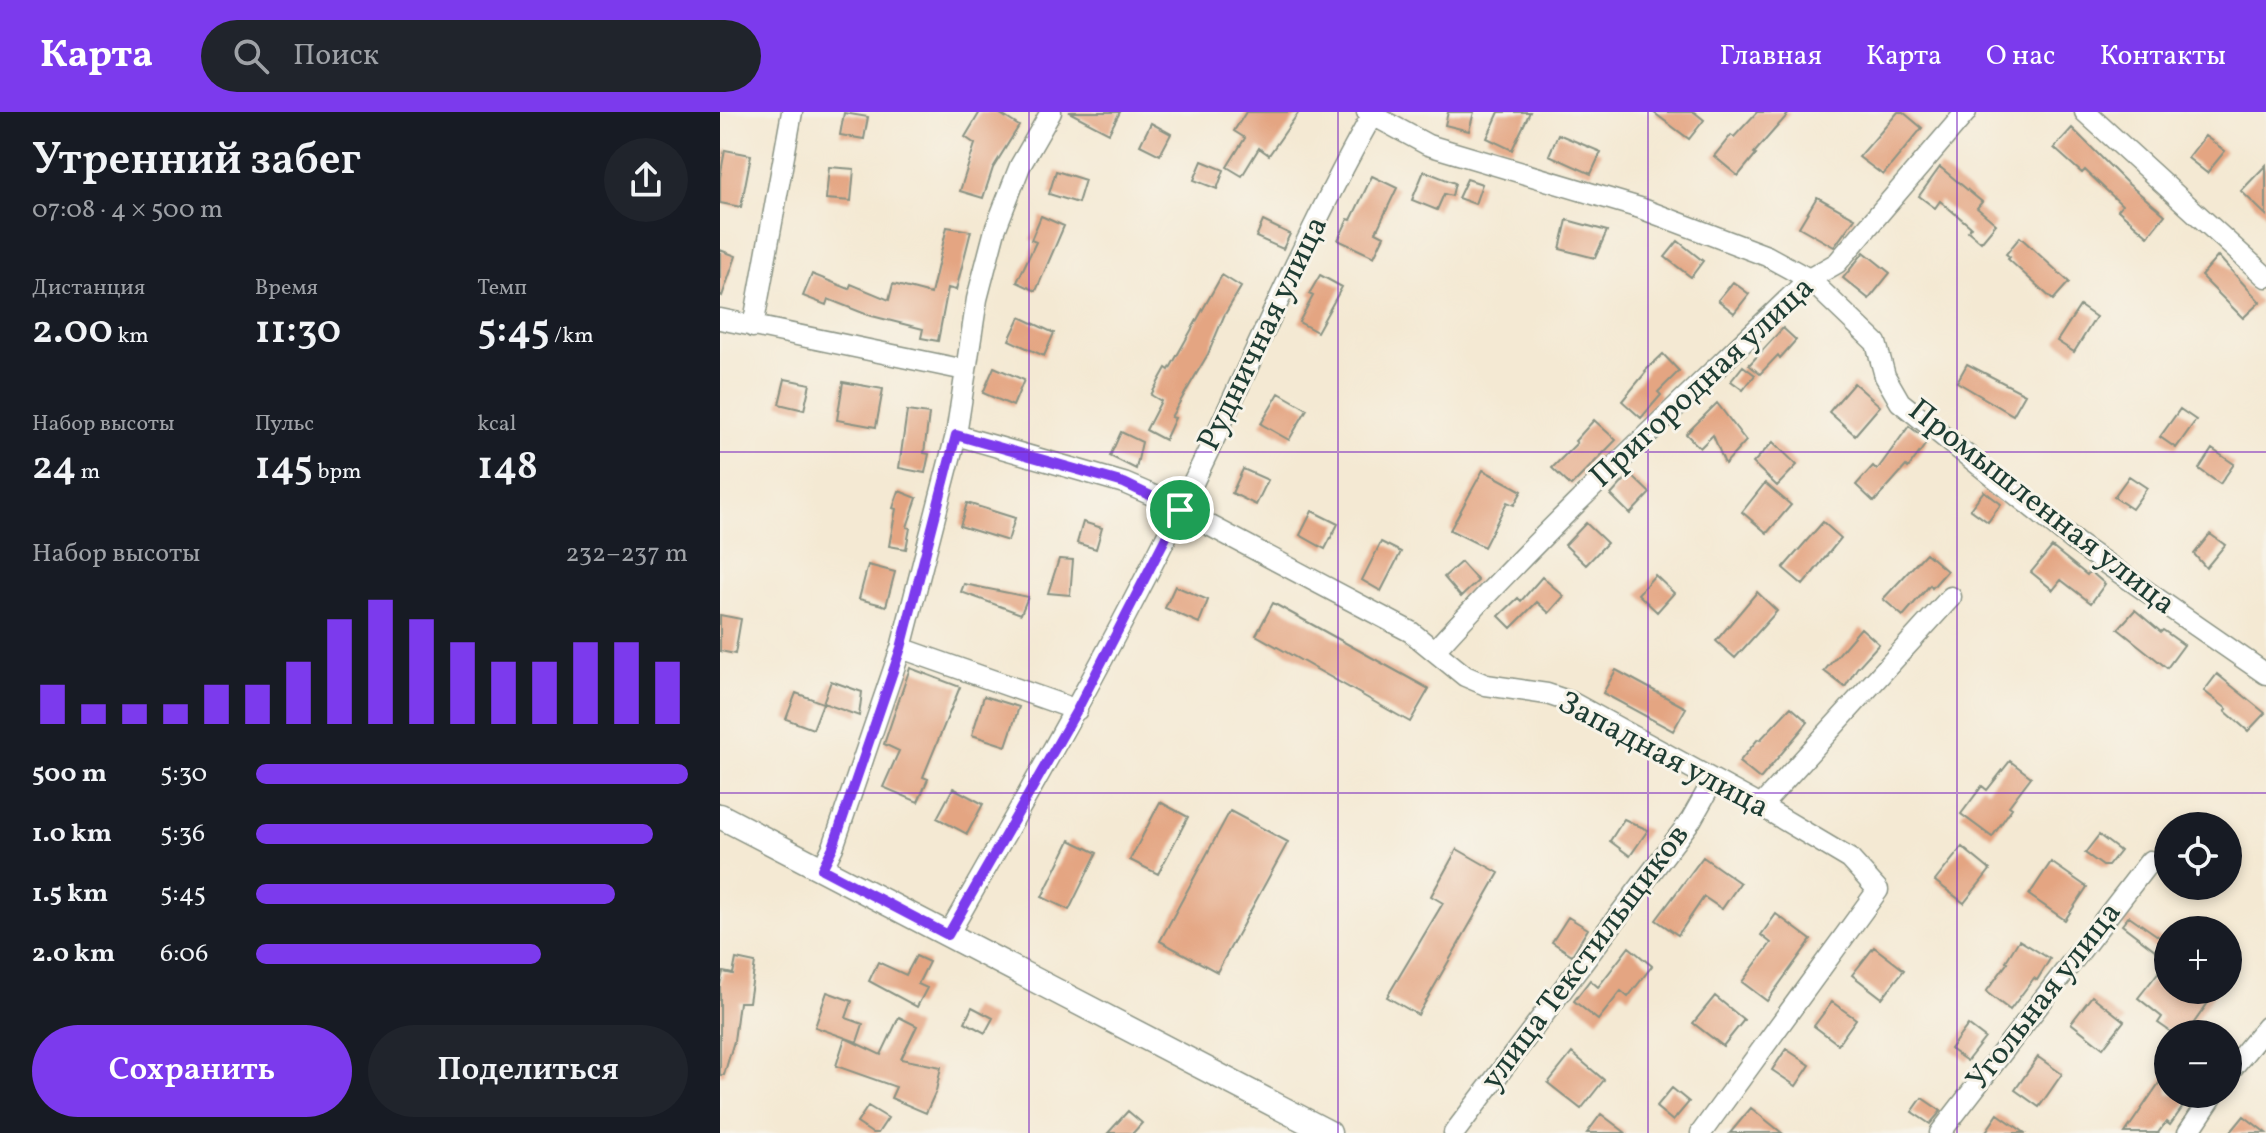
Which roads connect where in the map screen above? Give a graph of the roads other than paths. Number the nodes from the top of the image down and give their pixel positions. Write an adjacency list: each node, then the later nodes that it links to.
1 (792, 112): 9 (street)
2 (1051, 112): 10 (street)
3 (1966, 112): 7 (street, Пригородная улица)
4 (2085, 112): 6 (street)
5 (1371, 113): 7 (street, Промышленная улица); 12 (street, Рудничная улица)
6 (2266, 277)
7 (1809, 279): 15 (street, Пригородная улица); 16 (street, Промышленная улица)
8 (720, 319): 9 (street)
9 (753, 327): 10 (street)
10 (965, 370): 11 (street)
11 (956, 435): 12 (street, Западная улица); 14 (street)
12 (1180, 510): 15 (street, Западная улица); 17 (street, Рудничная улица)
13 (1951, 597): 19 (street)
14 (901, 648): 17 (street); 22 (street)
15 (1435, 650): 18 (street, Западная улица)
16 (2266, 674)
17 (1077, 710): 23 (street, Рудничная улица)
18 (1713, 781): 19 (street, Западная улица); 28 (street, улица Текстильщиков)
19 (1761, 806): 29 (street, Западная улица)
20 (720, 816): 22 (street)
21 (2150, 861): 30 (street, Угольная улица)
22 (822, 869): 23 (street)
23 (948, 935): 27 (street)
24 (2266, 1027): 25 (street)
25 (2242, 1056)
26 (2205, 1108): 31 (street)
27 (1329, 1133)
28 (1454, 1133)
29 (1701, 1133)
30 (1940, 1133)
31 (2188, 1133)

